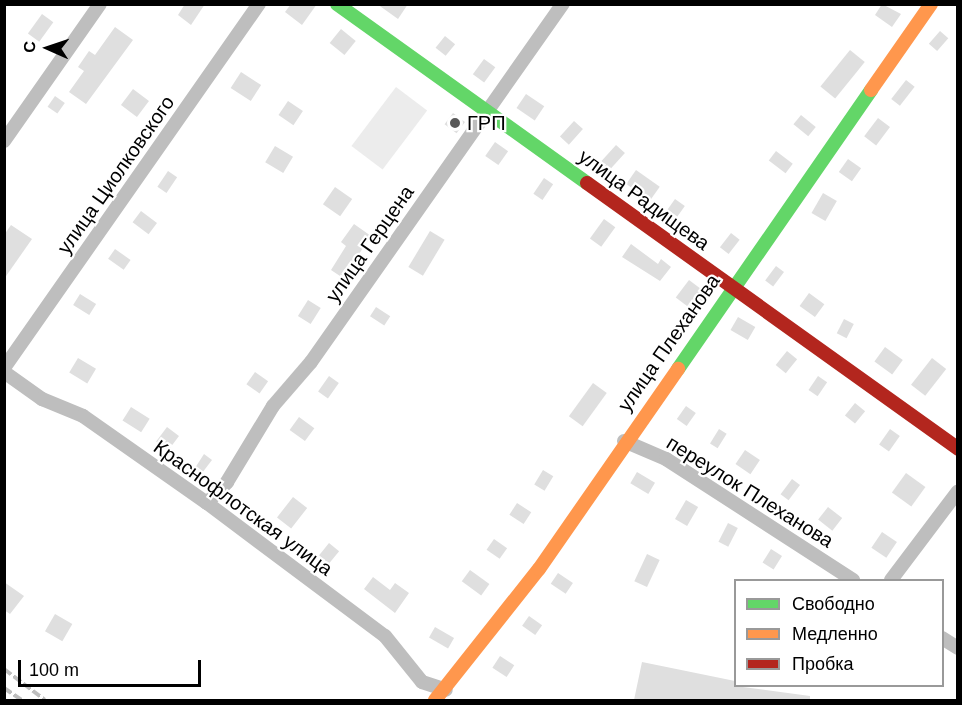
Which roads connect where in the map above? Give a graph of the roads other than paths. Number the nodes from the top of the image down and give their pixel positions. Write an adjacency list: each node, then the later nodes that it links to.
1 (100, 4): 7 (street)
2 (260, 4): 9 (street, улица Циолковского)
3 (337, 4): 6 (street, улица Радищева)
4 (563, 4): 6 (street, улица Герцена)
5 (931, 4): 8 (street, улица Плеханова)
6 (487, 113): 8 (street, улица Радищева); 13 (street, улица Герцена)
7 (4, 141)
8 (732, 287): 10 (street, улица Плеханова); 11 (street, улица Радищева)
9 (4, 370): 13 (street, Краснофлотская улица)
10 (624, 441): 14 (street, переулок Плеханова); 18 (street, улица Плеханова)
11 (957, 449)
12 (957, 491): 15 (street)
13 (207, 503): 18 (street, Краснофлотская улица)
14 (851, 579)
15 (892, 579)
16 (944, 640): 17 (street)
17 (957, 648)
18 (446, 690): 19 (street, улица Плеханова)
19 (435, 700)

